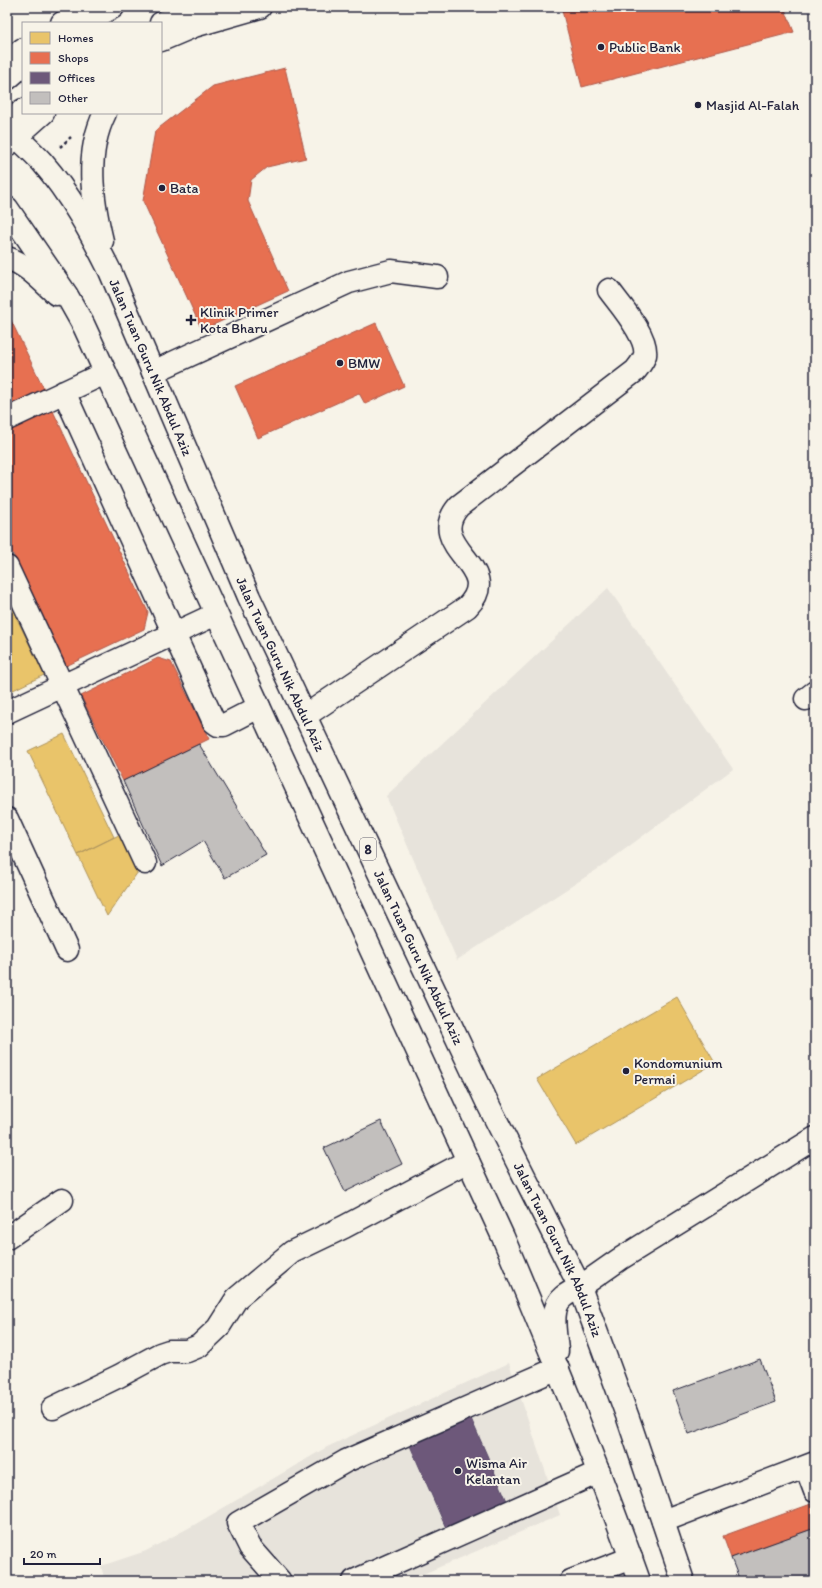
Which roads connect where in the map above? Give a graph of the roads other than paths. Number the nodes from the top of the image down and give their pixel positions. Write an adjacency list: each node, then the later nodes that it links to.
1 (87, 7): 5 (main road)
2 (113, 7): 6 (main road)
3 (200, 7): 7 (main road)
4 (260, 7): 8 (main road)
5 (64, 22)
6 (86, 22)
7 (162, 23)
8 (162, 40)
9 (22, 50): 10 (main road)
10 (7, 62)
11 (22, 66): 12 (main road)
12 (7, 79)
13 (22, 112): 16 (main road)
14 (41, 114): 16 (main road)
15 (105, 114): 19 (main road)
16 (9, 133): 19 (main road, Jalan Tuan Guru Nik Abdul Aziz / 8)
17 (7, 208): 22 (main road)
18 (7, 258): 22 (main road)
19 (110, 271): 23 (main road, Jalan Tuan Guru Nik Abdul Aziz / 8)
20 (437, 277): 23 (main road)
21 (609, 290): 33 (main road)
22 (84, 326): 24 (main road)
23 (153, 372): 33 (main road, Jalan Tuan Guru Nik Abdul Aziz / 8)
24 (105, 373): 25 (main road); 28 (main road)
25 (64, 392): 26 (main road); 29 (main road)
26 (7, 419)
27 (7, 567): 30 (main road)
28 (216, 614): 29 (main road); 31 (main road)
29 (174, 634): 30 (main road); 31 (main road)
30 (63, 686): 32 (main road); 35 (main road)
31 (259, 707): 38 (main road)
32 (7, 712)
33 (305, 716): 41 (main road, Jalan Tuan Guru Nik Abdul Aziz / 8)
34 (7, 819): 36 (main road)
35 (146, 864)
36 (67, 950)
37 (815, 1138): 41 (main road)
38 (468, 1161): 42 (main road); 43 (main road)
39 (62, 1200): 40 (main road)
40 (7, 1238)
41 (580, 1288): 42 (main road); 47 (main road, Jalan Tuan Guru Nik Abdul Aziz / 8)
42 (558, 1368): 45 (main road); 49 (main road)
43 (53, 1408)
44 (810, 1465): 46 (main road); 47 (main road)
45 (599, 1472): 48 (main road); 50 (main road)
46 (815, 1491)
47 (663, 1522): 53 (main road, Jalan Tuan Guru Nik Abdul Aziz / 8)
48 (631, 1558): 51 (main road); 52 (main road)
49 (280, 1581)
50 (354, 1581)
51 (571, 1581)
52 (639, 1581)
53 (683, 1581)

